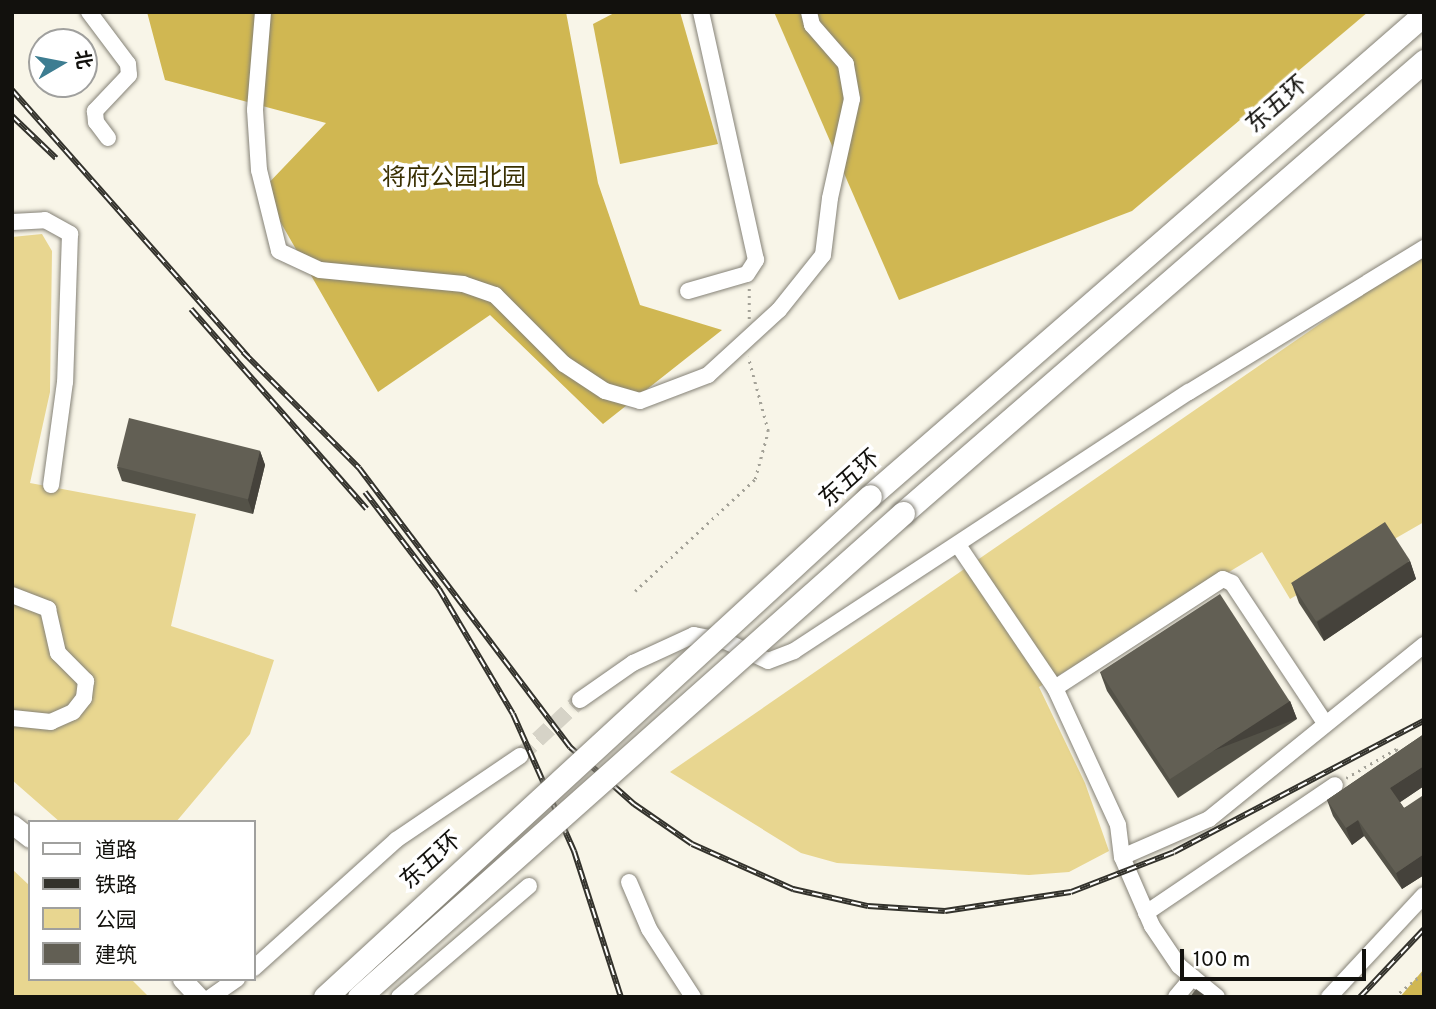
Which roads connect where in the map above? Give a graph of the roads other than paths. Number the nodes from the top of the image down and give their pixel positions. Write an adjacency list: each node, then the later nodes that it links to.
1 (89, 12): 7 (street)
2 (263, 12): 4 (street)
3 (701, 12): 10 (street)
4 (809, 12)
5 (1424, 14): 34 (highway, 东五环, bridge)
6 (1424, 61): 35 (highway, bridge)
7 (108, 138)
8 (12, 222): 11 (street)
9 (1424, 248): 12 (street)
10 (688, 291)
11 (51, 485)
12 (958, 545): 15 (street); 16 (street)
13 (12, 596): 17 (street)
14 (1424, 645): 18 (street)
15 (1055, 688): 18 (street); 23 (street)
16 (580, 700)
17 (12, 718)
18 (1325, 723): 23 (street)
19 (520, 756): 28 (street)
20 (1335, 785): 27 (street)
21 (12, 824): 22 (main road)
22 (28, 836)
23 (1122, 857): 27 (street)
24 (629, 882): 37 (street)
25 (529, 886): 36 (street)
26 (1424, 895): 40 (street)
27 (1146, 913): 29 (street)
28 (256, 966)
29 (1193, 977): 38 (street); 39 (street)
30 (184, 981): 32 (main road)
31 (234, 981): 33 (street)
32 (199, 997)
33 (211, 997)
34 (324, 997)
35 (359, 997)
36 (399, 997)
37 (693, 997)
38 (1176, 997)
39 (1217, 997)
40 (1329, 997)

